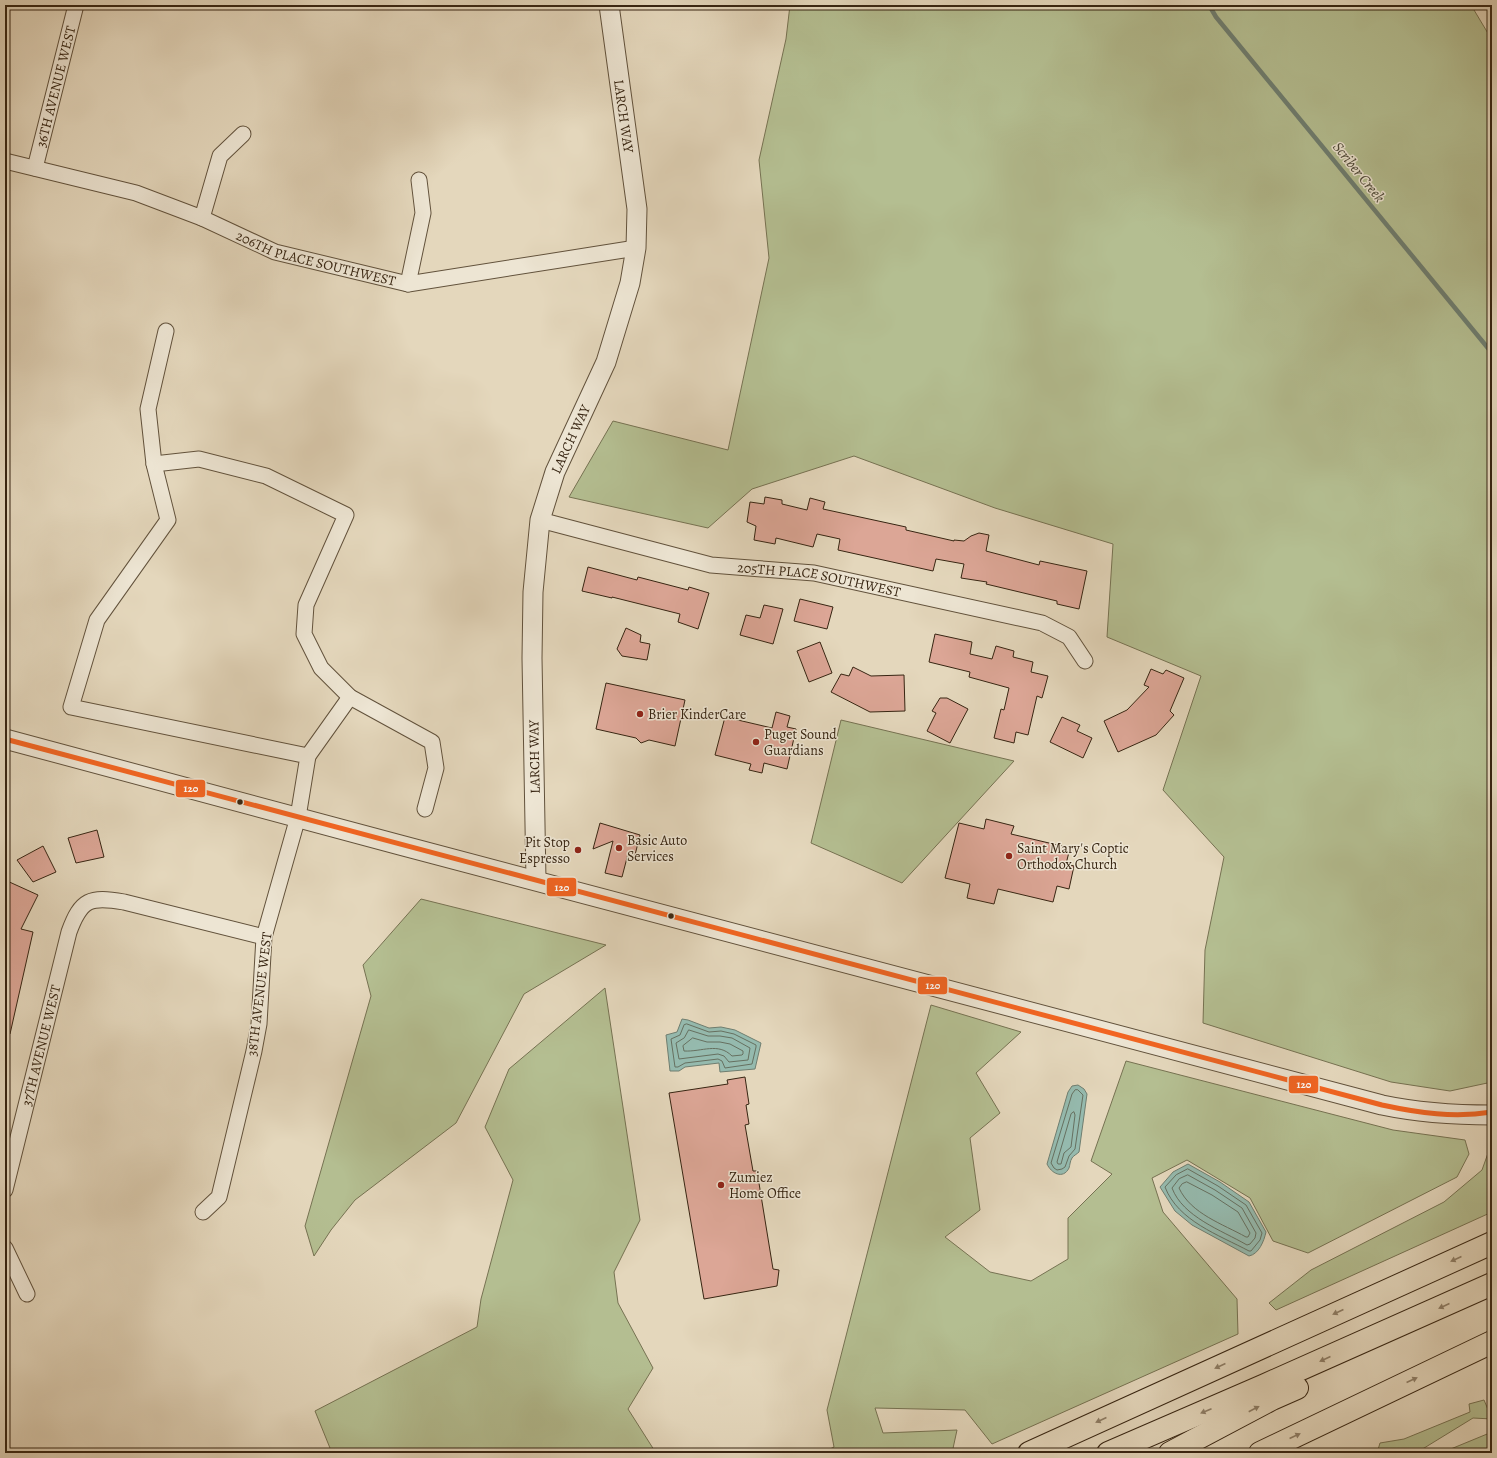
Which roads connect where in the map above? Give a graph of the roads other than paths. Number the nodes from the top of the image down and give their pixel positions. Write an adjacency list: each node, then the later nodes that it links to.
1 (76, 5): 5 (street, 36TH AVENUE WEST)
2 (609, 5): 8 (street, LARCH WAY)
3 (243, 134): 7 (street)
4 (5, 161): 5 (street, 206TH PLACE SOUTHWEST)
5 (35, 168): 7 (street, 206TH PLACE SOUTHWEST)
6 (419, 180): 9 (street)
7 (202, 218): 9 (street, 206TH PLACE SOUTHWEST)
8 (636, 248): 9 (street, 206TH PLACE SOUTHWEST); 12 (street, LARCH WAY)
9 (408, 284)
10 (166, 331): 11 (street)
11 (154, 464): 14 (street); 16 (street)
12 (540, 520): 13 (street, 205TH PLACE SOUTHWEST); 19 (street, LARCH WAY)
13 (1085, 661)
14 (350, 697): 16 (street); 17 (street)
15 (5, 739): 18 (street)
16 (308, 756): 18 (street, 38TH AVENUE WEST)
17 (425, 810)
18 (298, 817): 19 (street); 20 (street, 38TH AVENUE WEST)
19 (536, 880): 21 (street)
20 (264, 937): 22 (street, 37TH AVENUE WEST); 24 (street, 38TH AVENUE WEST)
21 (1487, 1114)
22 (11, 1138): 23 (street, 37TH AVENUE WEST)
23 (5, 1190)
24 (203, 1212)
25 (1492, 1243): 31 (highway, one-way to 31)
26 (5, 1248): 28 (street)
27 (1492, 1284): 32 (highway, one-way to 32)
28 (27, 1294)
29 (1492, 1300): 33 (highway, one-way to 29)
30 (1492, 1342): 34 (highway, one-way to 30)
31 (1030, 1453)
32 (1108, 1453)
33 (1170, 1453)
34 (1260, 1453)

